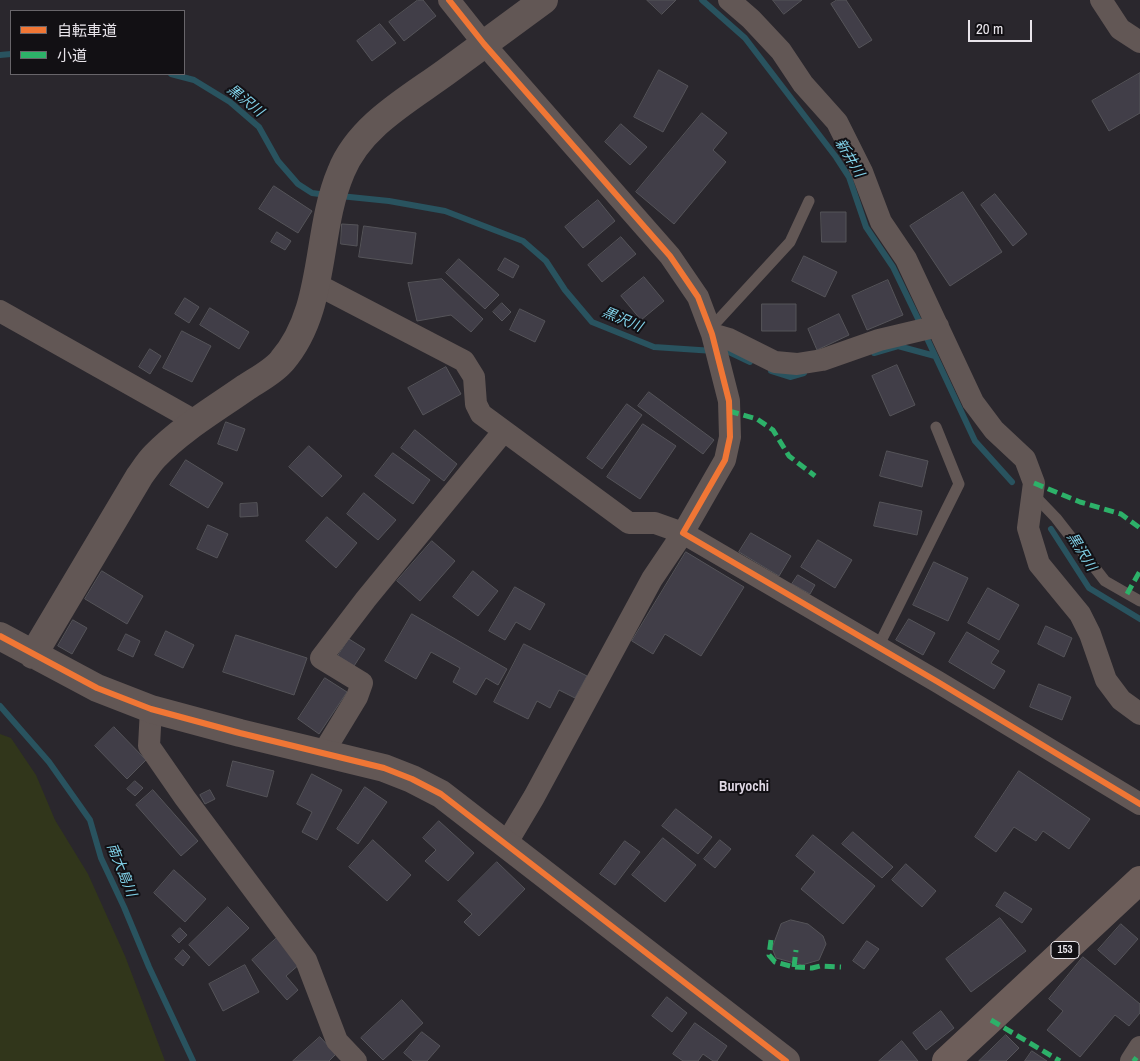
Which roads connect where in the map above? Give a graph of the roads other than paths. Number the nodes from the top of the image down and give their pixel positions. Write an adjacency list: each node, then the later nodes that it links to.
1 (449, 0): 6 (street)
2 (544, 0): 6 (street)
3 (729, 0): 10 (street)
4 (1101, 0): 5 (street)
5 (1140, 42)
6 (484, 44): 8 (street); 11 (street)
7 (808, 201): 11 (lane)
8 (316, 284): 12 (street); 14 (street)
9 (0, 311): 12 (street)
10 (938, 326): 11 (street); 15 (street)
11 (711, 332): 16 (street)
12 (198, 422): 20 (street)
13 (936, 428): 19 (lane)
14 (503, 432): 16 (street); 23 (street)
15 (1032, 493): 17 (lane); 22 (street)
16 (683, 533): 19 (street); 25 (street)
17 (1140, 601)
18 (0, 636): 20 (street)
19 (878, 647): 24 (street)
20 (33, 655): 21 (street)
21 (151, 708): 23 (street); 28 (street)
22 (1140, 714)
23 (323, 753): 25 (street)
24 (1140, 804)
25 (506, 844): 29 (street)
26 (1140, 880): 30 (highway, 153)
27 (1140, 1047): 31 (street)
28 (356, 1061)
29 (786, 1061)
30 (946, 1061)
31 (1131, 1061)

